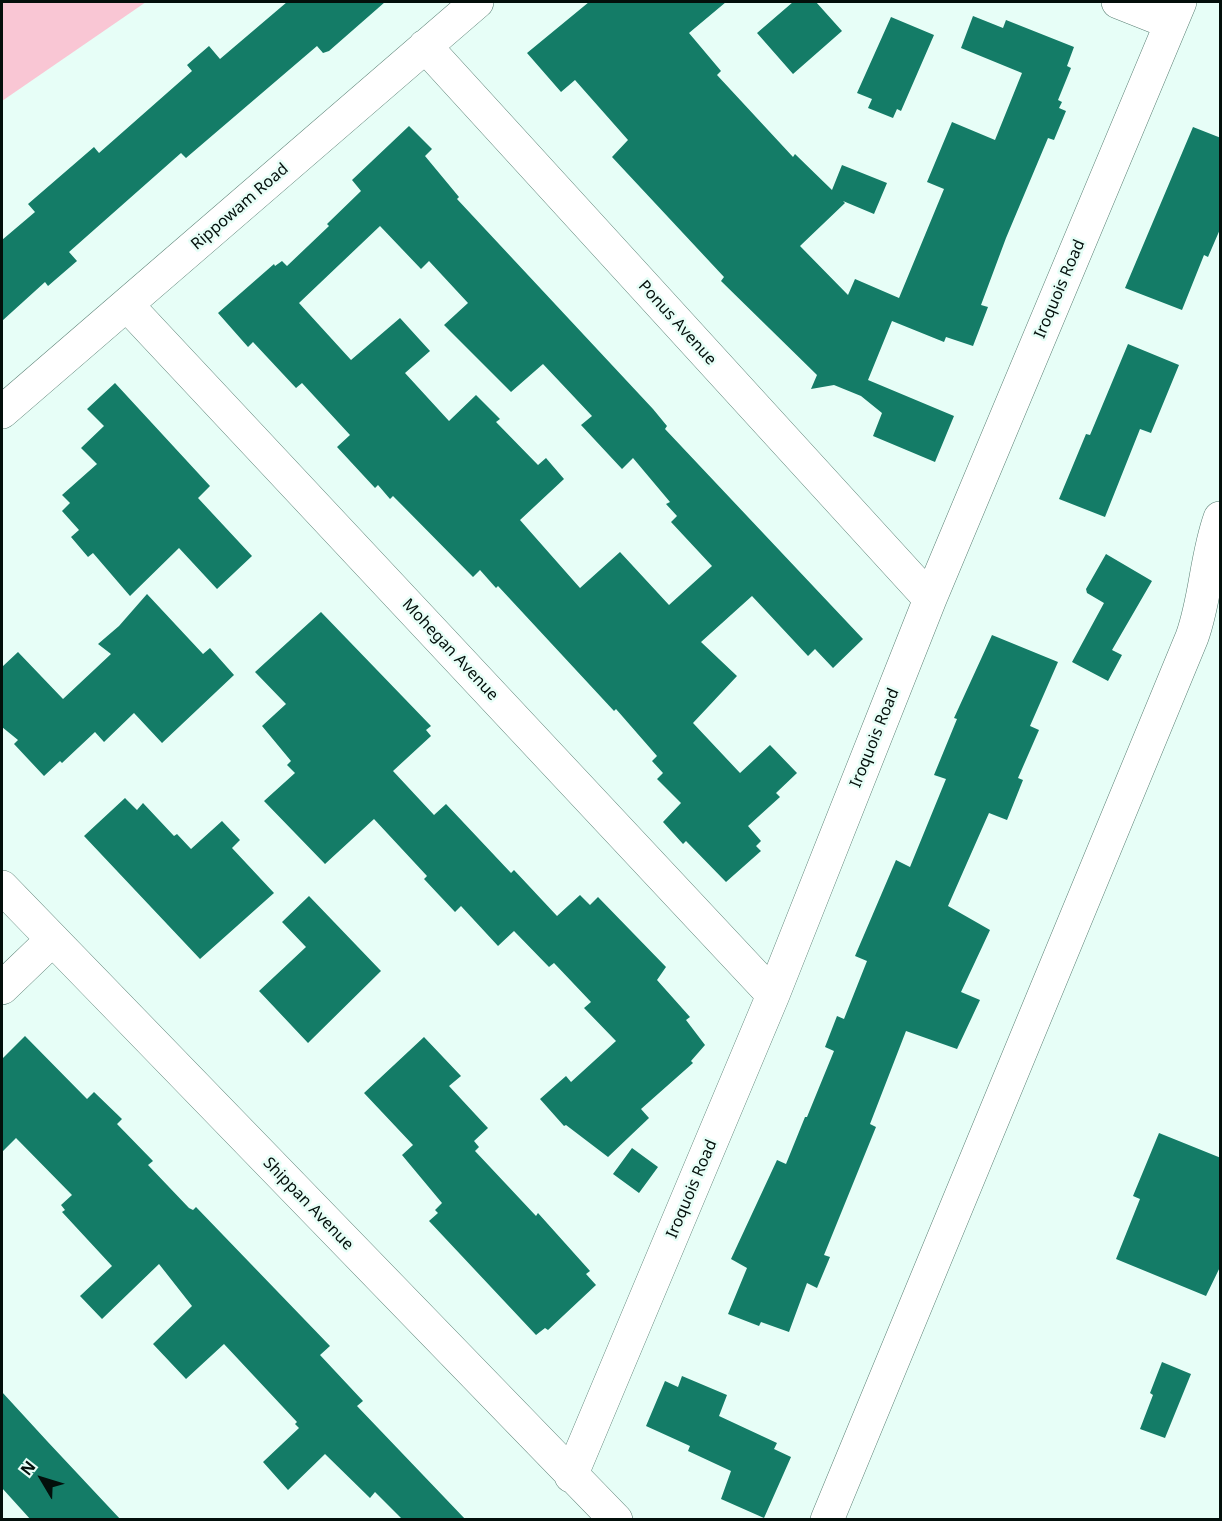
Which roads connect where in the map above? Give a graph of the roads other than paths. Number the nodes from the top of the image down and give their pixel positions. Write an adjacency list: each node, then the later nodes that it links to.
1 (477, 2): 4 (street, Rippowam Road)
2 (1118, 2): 3 (street)
3 (1176, 12): 8 (street, Iroquois Road)
4 (425, 46): 5 (street, Rippowam Road); 8 (street, Ponus Avenue)
5 (127, 305): 6 (street, Rippowam Road); 12 (street, Mohegan Avenue)
6 (2, 412)
7 (1221, 518): 15 (street)
8 (930, 599): 12 (street, Iroquois Road)
9 (2, 887): 10 (street, Shippan Avenue)
10 (52, 940): 11 (street); 13 (street, Shippan Avenue)
11 (2, 988)
12 (773, 995): 13 (street, Iroquois Road)
13 (571, 1476): 14 (street, Shippan Avenue)
14 (616, 1520)
15 (827, 1520)

